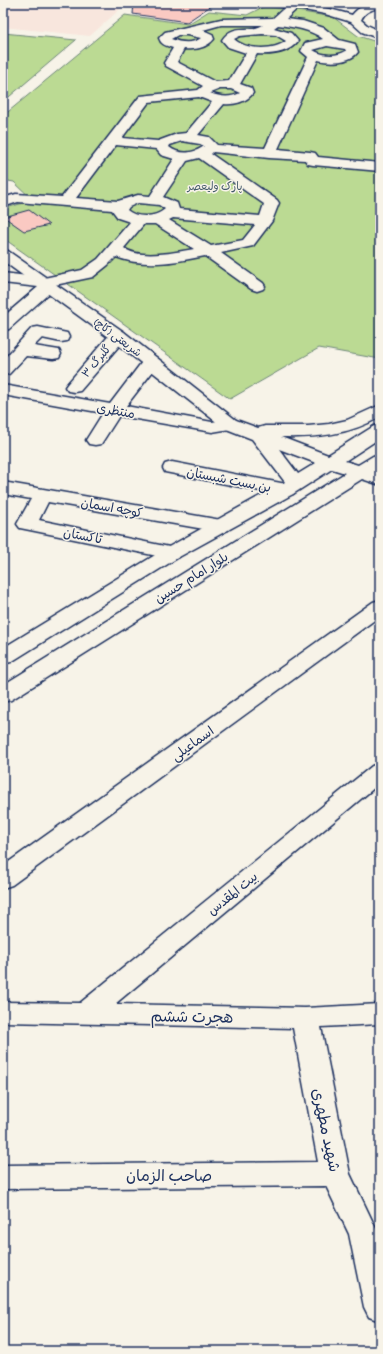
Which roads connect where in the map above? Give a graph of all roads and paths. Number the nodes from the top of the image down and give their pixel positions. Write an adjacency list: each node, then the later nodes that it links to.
1 (282, 3): 5 (street)
2 (339, 3): 6 (street)
3 (353, 4): 4 (street)
4 (378, 5): 8 (street)
5 (295, 6): 6 (street); 7 (street)
6 (328, 11): 8 (street)
7 (275, 20): 9 (street); 10 (street); 12 (street)
8 (355, 20): 11 (street)
9 (262, 30): 14 (street); 14 (street)
10 (187, 31): 13 (street); 13 (street)
11 (380, 34)
12 (335, 43): 15 (street); 15 (street)
13 (181, 45): 17 (street)
14 (253, 51): 16 (street)
15 (314, 56): 23 (street)
16 (233, 85): 17 (street); 18 (street)
17 (207, 89): 18 (street); 20 (street)
18 (220, 100): 19 (street)
19 (190, 137): 21 (street); 22 (street)
20 (113, 141): 21 (street); 29 (street)
21 (162, 145): 24 (street)
22 (206, 151): 23 (street); 24 (street); 34 (street)
23 (268, 154): 25 (street)
24 (183, 156): 28 (street)
25 (310, 156): 26 (street); 27 (street)
26 (380, 157)
27 (380, 167)
28 (155, 199): 31 (street); 32 (street)
29 (66, 202): 30 (street); 31 (street)
30 (3, 203)
31 (120, 206): 33 (street)
32 (164, 216): 33 (street); 34 (street); 36 (street)
33 (140, 220): 35 (street)
34 (265, 221): 36 (street)
35 (116, 248): 36 (street); 39 (street)
36 (208, 251): 40 (street)
37 (3, 254): 39 (street, شریعتی (کاج))
38 (3, 278): 39 (street)
39 (46, 284): 41 (street); 42 (street, شریعتی (کاج))
40 (257, 286)
41 (3, 326)
42 (118, 336): 46 (street, شریعتی (کاج)); 48 (street, گلبرگ ۳)
43 (61, 337): 44 (street)
44 (22, 350): 45 (street); 47 (street)
45 (53, 354)
46 (150, 362): 50 (street); 52 (street, شریعتی (کاج))
47 (3, 370)
48 (74, 387)
49 (3, 390): 50 (street, منتظری)
50 (114, 410): 52 (street, منتظری); 54 (street)
51 (380, 410): 52 (street)
52 (244, 429): 55 (street); 57 (street); 61 (street)
53 (380, 430): 55 (street)
54 (95, 440)
55 (350, 450): 56 (street); 57 (street)
56 (380, 459): 59 (street, بلوار امام حسین)
57 (330, 462): 59 (street); 61 (street)
58 (172, 468): 61 (street, بن بست شبستان)
59 (360, 472): 60 (street); 68 (street, بلوار امام حسین)
60 (380, 479)
61 (291, 487): 64 (street)
62 (3, 488): 63 (street, کوچه اسمان)
63 (42, 494): 64 (street, کوچه اسمان); 65 (street, تاکستان)
64 (222, 526): 65 (street)
65 (172, 553): 67 (street)
66 (380, 606): 70 (street, اسماعیلی)
67 (3, 657)
68 (3, 695)
69 (380, 771): 72 (street, بیت المقدس)
70 (3, 879)
71 (3, 1012): 72 (street, هجرت ششم)
72 (85, 1014): 74 (street, هجرت ششم)
73 (380, 1014): 74 (street, هجرت ششم)
74 (305, 1018): 75 (street, شهید مطهری)
75 (335, 1174): 76 (street, صاحب الزمان); 77 (street, شهید مطهری)
76 (3, 1177)
77 (372, 1230): 78 (street, شهید مطهری)
78 (380, 1308)

